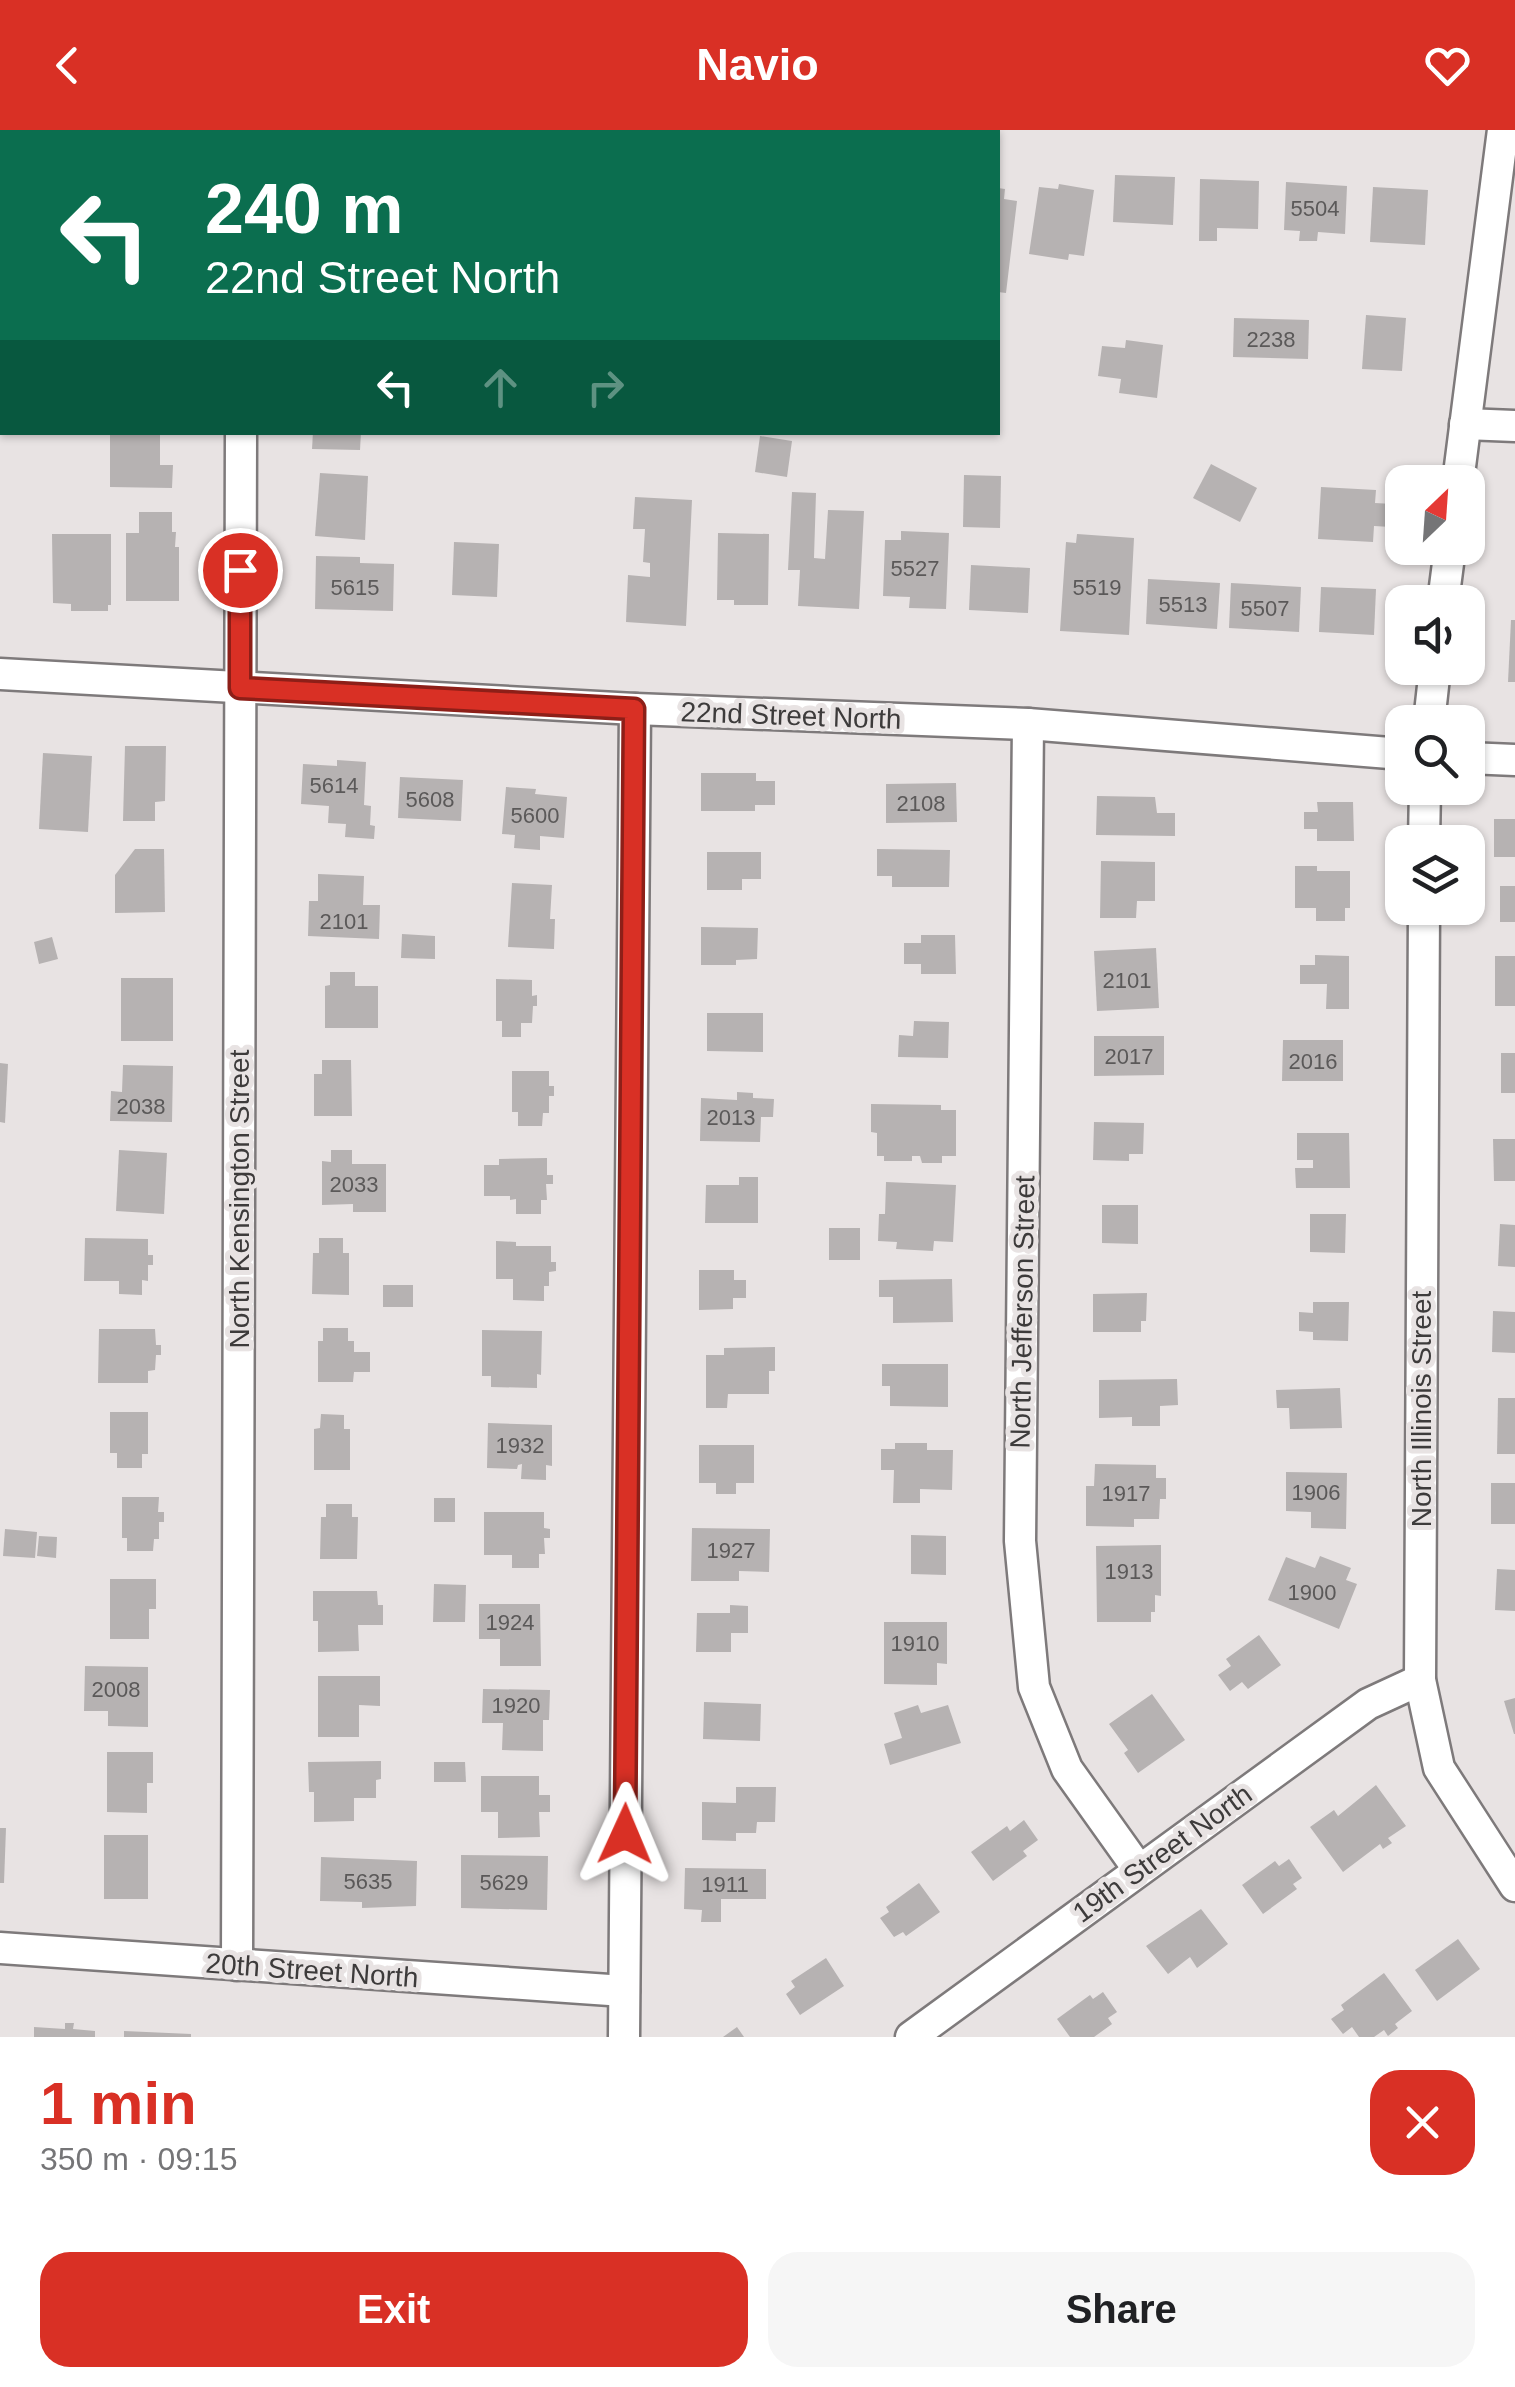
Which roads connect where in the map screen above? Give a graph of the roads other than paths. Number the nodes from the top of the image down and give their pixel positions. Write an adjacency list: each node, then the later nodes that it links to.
1 (1503, 130): 2 (street)
2 (1465, 424): 3 (street); 5 (street)
3 (1515, 426)
4 (242, 435): 7 (street, North Kensington Street)
5 (1460, 465)
6 (0, 674): 7 (street, 22nd Street North)
7 (240, 688): 8 (street, 22nd Street North); 18 (street, North Kensington Street)
8 (634, 709): 9 (street, 22nd Street North); 19 (street)
9 (1028, 724): 10 (street, 22nd Street North); 15 (street, North Jefferson Street)
10 (1385, 753)
11 (1485, 759): 12 (street)
12 (1515, 760)
13 (1424, 925): 14 (street, North Illinois Street)
14 (1420, 1680): 15 (street, 19th Street North); 16 (street, North Illinois Street)
15 (1139, 1870): 21 (street, 19th Street North)
16 (1515, 1886)
17 (0, 1948): 18 (street, 20th Street North)
18 (237, 1965): 19 (street, 20th Street North)
19 (624, 1991): 20 (street)
20 (624, 2037)
21 (910, 2037)

